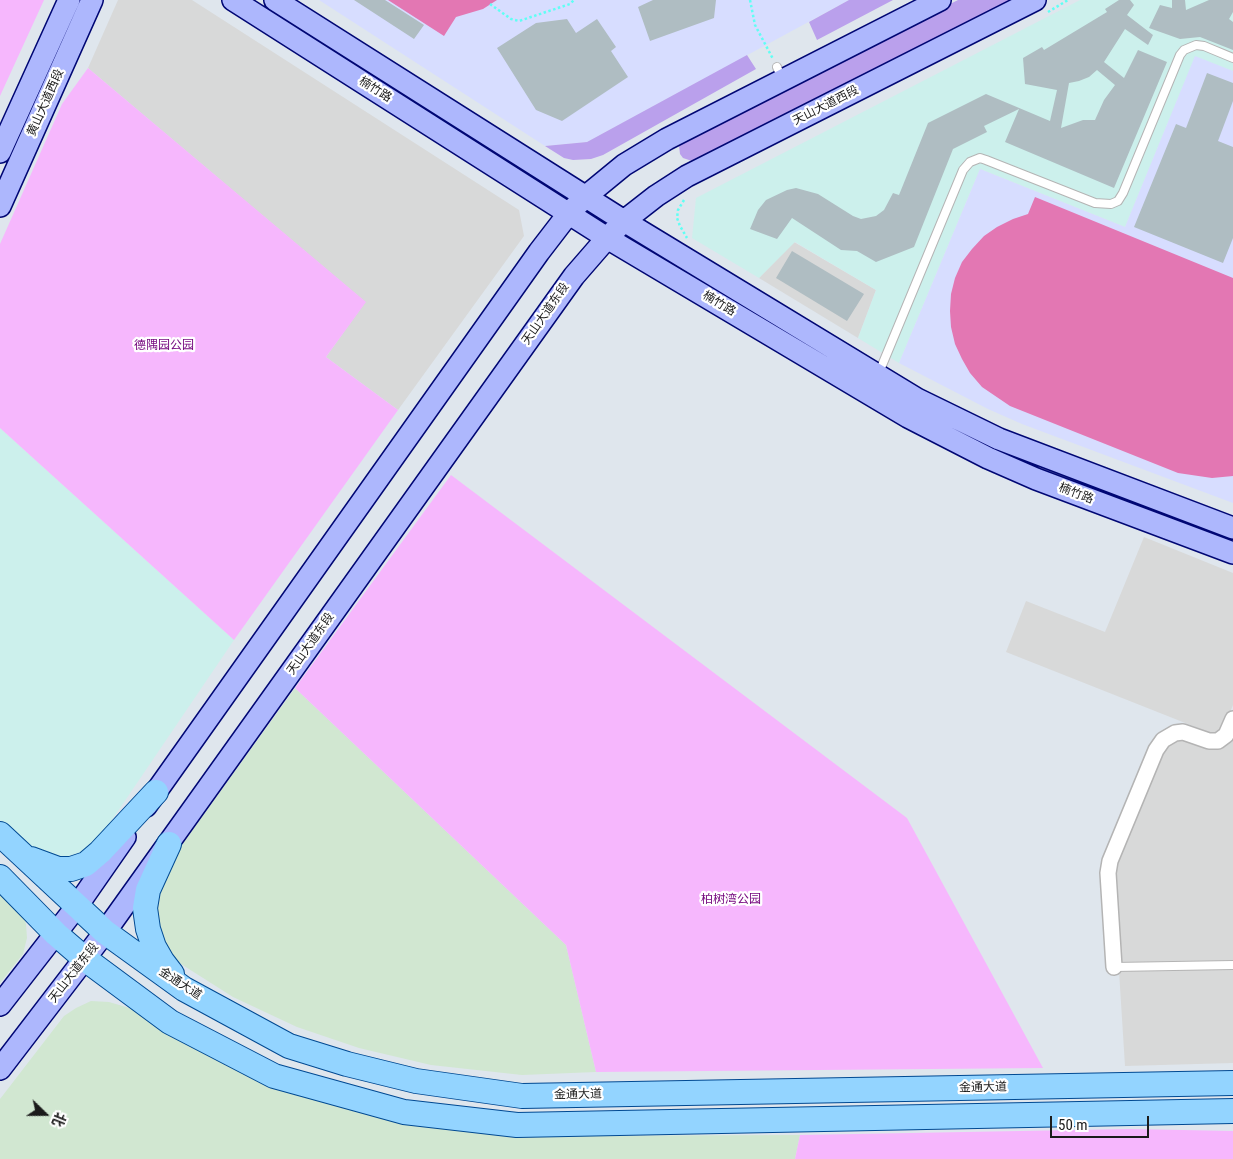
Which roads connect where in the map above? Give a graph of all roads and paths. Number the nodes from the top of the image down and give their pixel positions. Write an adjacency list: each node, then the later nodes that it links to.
1 (69, 0): 12 (main road, 黄山大道西段)
2 (92, 0): 14 (main road, 黄山大道西段)
3 (233, 0): 15 (main road, 楠竹路)
4 (275, 0): 13 (main road, 楠竹路)
5 (574, 0): 9 (path)
6 (750, 0): 11 (path)
7 (940, 0): 11 (main road)
8 (1035, 0): 16 (main road, 天山大道西段)
9 (490, 4)
10 (1233, 58): 18 (lane)
11 (780, 74): 13 (main road)
12 (0, 152)
13 (585, 197): 15 (main road); 16 (main road, 楠竹路)
14 (0, 206)
15 (569, 213): 17 (main road, 楠竹路); 22 (main road)
16 (624, 221): 17 (main road, 天山大道东段); 18 (main road, 楠竹路)
17 (607, 238): 20 (main road, 楠竹路); 24 (main road, 天山大道东段)
18 (878, 376): 19 (main road, 楠竹路)
19 (1233, 528)
20 (1233, 553)
21 (1233, 719): 32 (street)
22 (156, 792): 25 (main road); 27 (main road)
23 (0, 834): 25 (main road, 金通大道)
24 (169, 844): 28 (main road, 天山大道东段); 33 (main road)
25 (24, 856): 27 (main road, 金通大道)
26 (0, 877): 29 (main road)
27 (77, 906): 28 (main road, 金通大道); 29 (main road)
28 (105, 932): 30 (main road, 天山大道东段); 33 (main road, 金通大道)
29 (56, 934): 30 (main road); 34 (main road)
30 (85, 959): 35 (main road, 天山大道东段); 38 (main road)
31 (1233, 966): 32 (lane)
32 (1114, 967)
33 (184, 989): 36 (main road, 金通大道)
34 (0, 1006)
35 (0, 1069)
36 (1232, 1083)
37 (1233, 1111): 38 (main road)
38 (1141, 1113): 39 (main road)
39 (1233, 1124)

